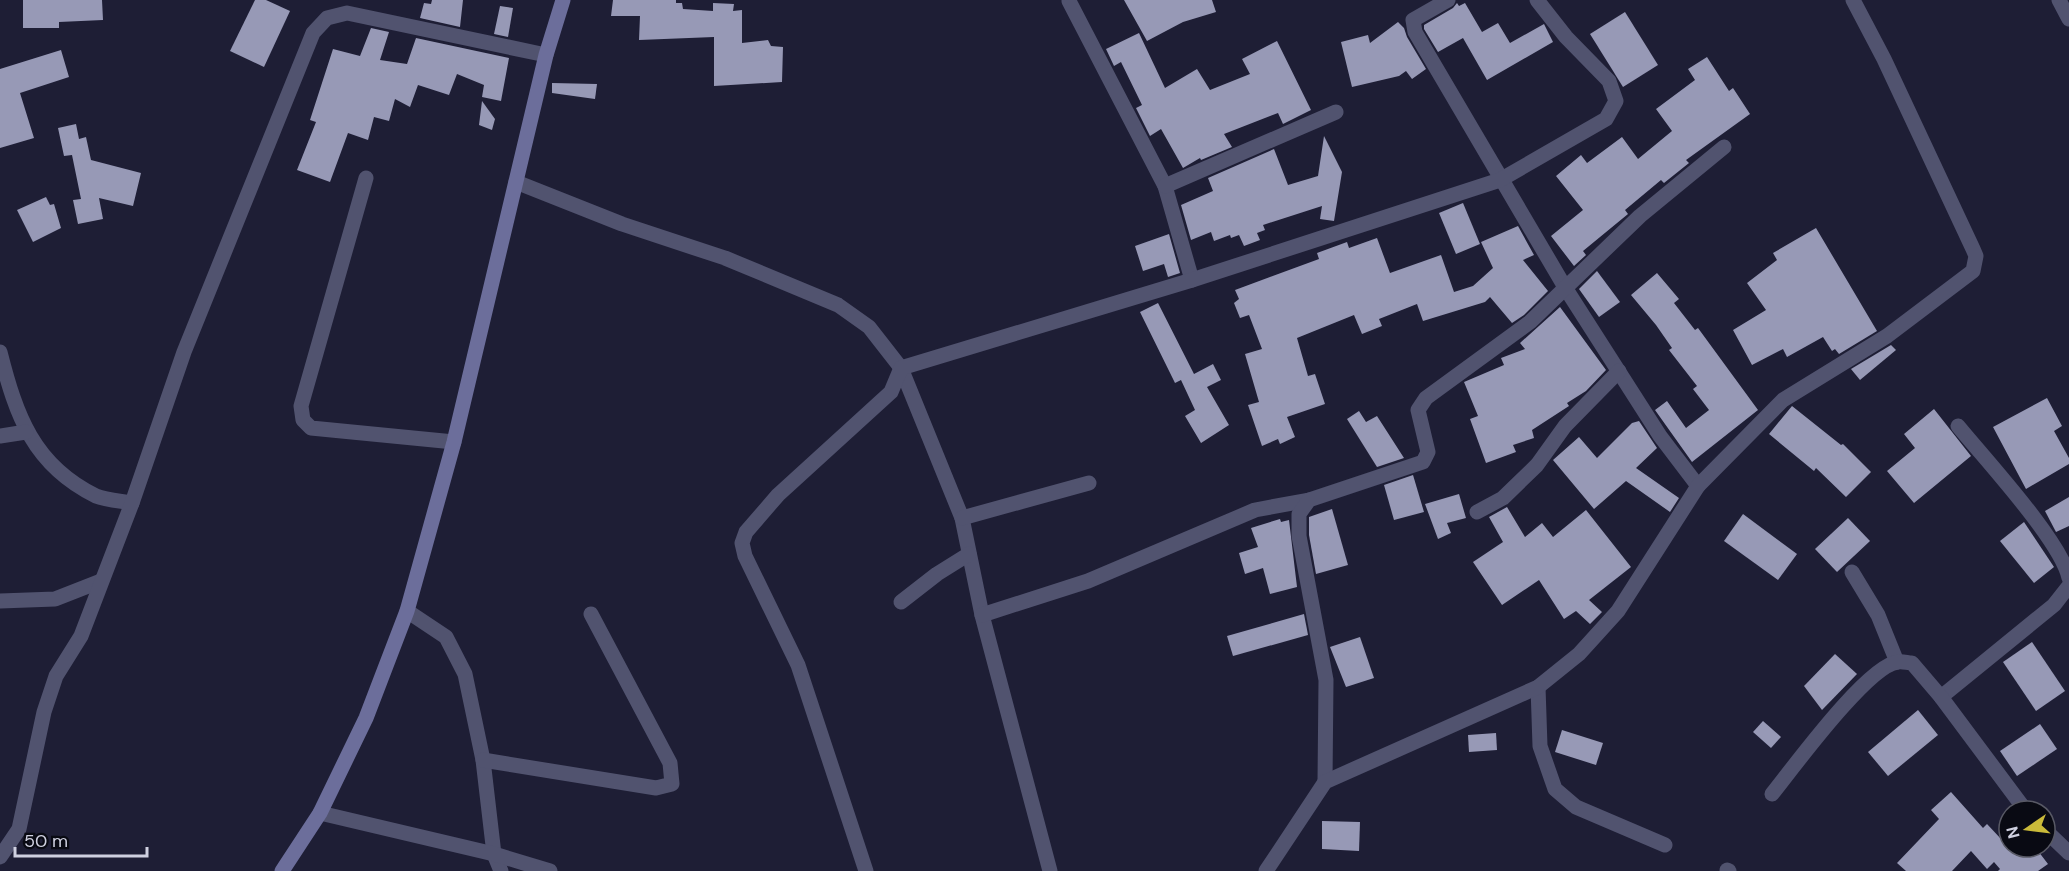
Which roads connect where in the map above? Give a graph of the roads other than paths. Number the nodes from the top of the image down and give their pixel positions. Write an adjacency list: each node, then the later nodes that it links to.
1 (562, 0): 8 (street)
2 (1448, 0): 12 (street)
3 (1537, 0): 12 (street)
4 (1853, 0): 25 (street)
5 (2059, 0): 7 (street)
6 (1069, 1): 14 (street)
7 (2069, 20)
8 (546, 55): 13 (street); 27 (street)
9 (1336, 112): 14 (street)
10 (1724, 147): 16 (street)
11 (366, 178): 23 (street)
12 (1500, 180): 15 (street); 16 (street)
13 (516, 182): 18 (street); 23 (street)
14 (1165, 186): 15 (street)
15 (1192, 280): 18 (street)
16 (1566, 289): 19 (street); 26 (street)
17 (0, 352): 21 (street)
18 (902, 368): 29 (street); 56 (street)
19 (1619, 371): 25 (street); 28 (street)
20 (1958, 426): 32 (street)
21 (26, 432): 22 (street); 27 (street)
22 (0, 436)
23 (454, 442): 37 (street)
24 (1089, 483): 29 (street)
25 (1698, 486): 41 (street)
26 (1309, 500): 39 (street); 44 (street)
27 (132, 503): 33 (street)
28 (1477, 512)
29 (962, 518): 30 (street)
30 (969, 554): 36 (street); 39 (street)
31 (1852, 572): 40 (street)
32 (2069, 578)
33 (101, 581): 35 (street); 52 (street)
34 (2069, 586): 42 (street)
35 (0, 601)
36 (902, 602)
37 (407, 611): 43 (street); 47 (street)
38 (591, 614): 43 (street)
39 (982, 615): 57 (street)
40 (1897, 662): 42 (street); 45 (street)
41 (1538, 687): 44 (street); 49 (street)
42 (1941, 697): 46 (street)
43 (483, 760): 51 (street)
44 (1325, 782): 58 (street)
45 (1772, 794)
46 (2017, 799)
47 (320, 813): 51 (street); 53 (street)
48 (2057, 842): 50 (street)
49 (1665, 845)
50 (2069, 853)
51 (494, 854): 54 (street); 55 (street)
52 (0, 857)
53 (282, 871)
54 (501, 871)
55 (550, 871)
56 (866, 871)
57 (1050, 871)
58 (1266, 871)

